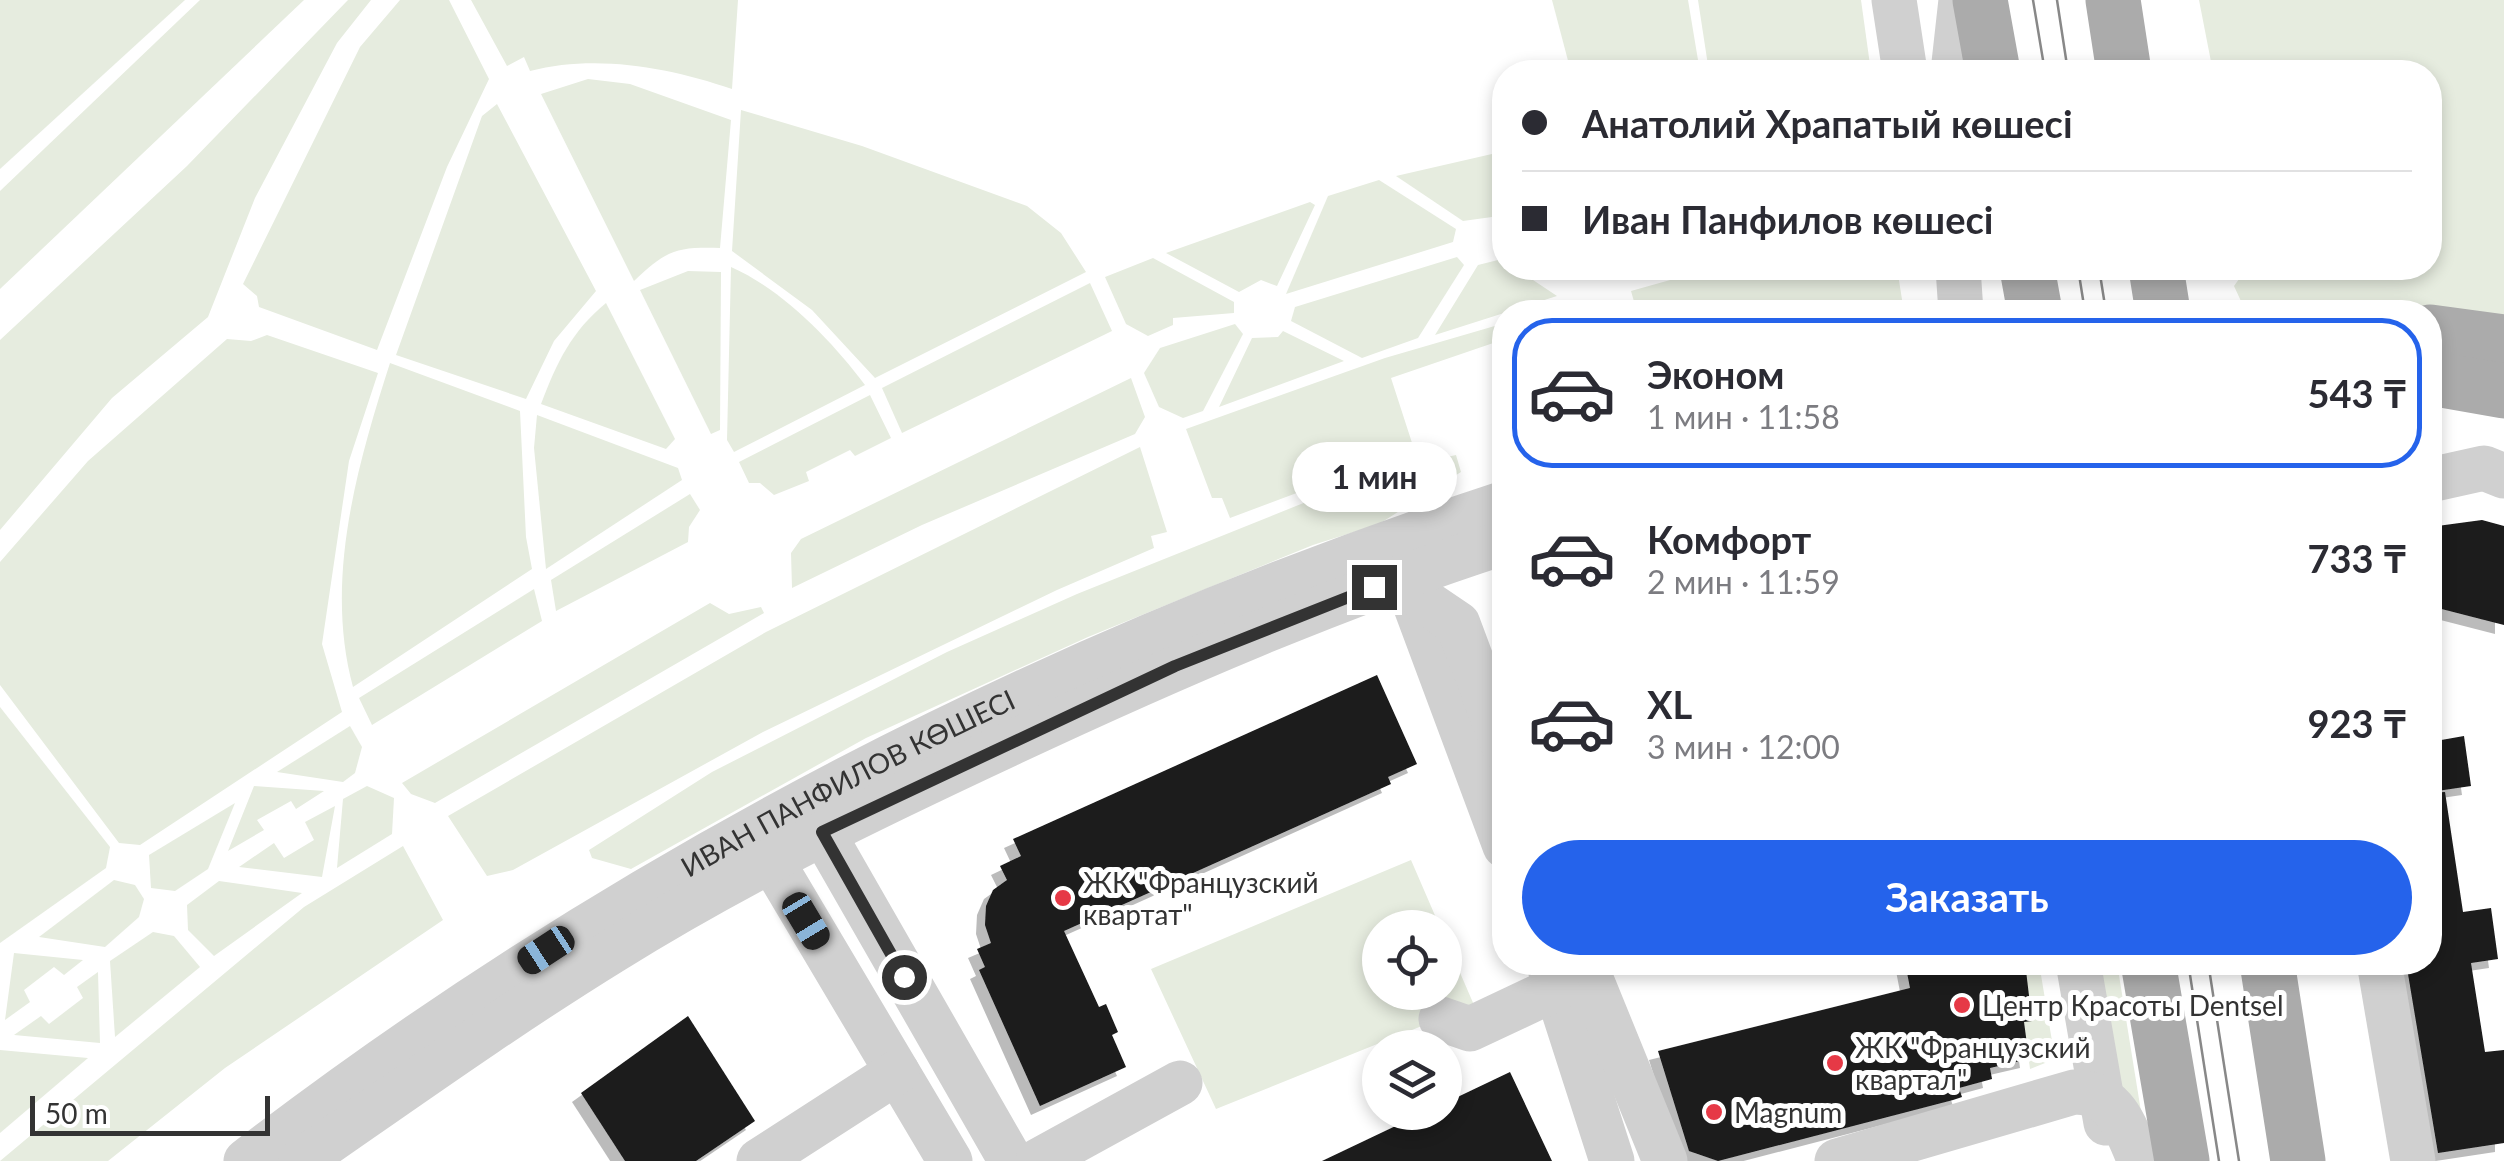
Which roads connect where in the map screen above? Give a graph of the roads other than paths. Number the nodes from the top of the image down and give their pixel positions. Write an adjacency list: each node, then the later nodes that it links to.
1 (1894, 0): 5 (street)
2 (1961, 0): 6 (street)
3 (1980, 0): 7 (main road)
4 (2113, 0): 8 (main road)
5 (1903, 60)
6 (1954, 60)
7 (1991, 60)
8 (2122, 60)
9 (2442, 334): 10 (main road)
10 (2504, 342)
11 (2442, 380): 12 (main road)
12 (2504, 391)
13 (2504, 476): 14 (street)
14 (2442, 477)
15 (1492, 512): 17 (street, ИВАН ПАНФИЛОВ КӨШЕСІ)
16 (1492, 546): 17 (street, ИВАН ПАНФИЛОВ КӨШЕСІ)
17 (1403, 570): 18 (street); 19 (street); 20 (street, ИВАН ПАНФИЛОВ КӨШЕСІ)
18 (1492, 715)
19 (1492, 811)
20 (813, 816): 21 (street, ИВАН ПАНФИЛОВ КӨШЕСІ); 37 (street)
21 (762, 844): 30 (street); 33 (street, ИВАН ПАНФИЛОВ КӨШЕСІ); 34 (street, ИВАН ПАНФИЛОВ КӨШЕСІ)
22 (1557, 975): 29 (street)
23 (1564, 975): 39 (street)
24 (1565, 975): 40 (street)
25 (2080, 975): 32 (street)
26 (2150, 975): 44 (main road)
27 (2269, 975): 45 (main road)
28 (2381, 975): 46 (street)
29 (1440, 1018)
30 (897, 1072): 35 (street); 36 (street)
31 (1180, 1083): 38 (street)
32 (2102, 1096): 41 (street); 42 (street); 43 (street)
33 (246, 1161)
34 (301, 1161)
35 (759, 1161)
36 (950, 1161)
37 (1010, 1161)
38 (1038, 1161)
39 (1612, 1161)
40 (1665, 1161)
41 (1837, 1161)
42 (2112, 1161)
43 (2140, 1161)
44 (2182, 1161)
45 (2298, 1161)
46 (2413, 1161)

